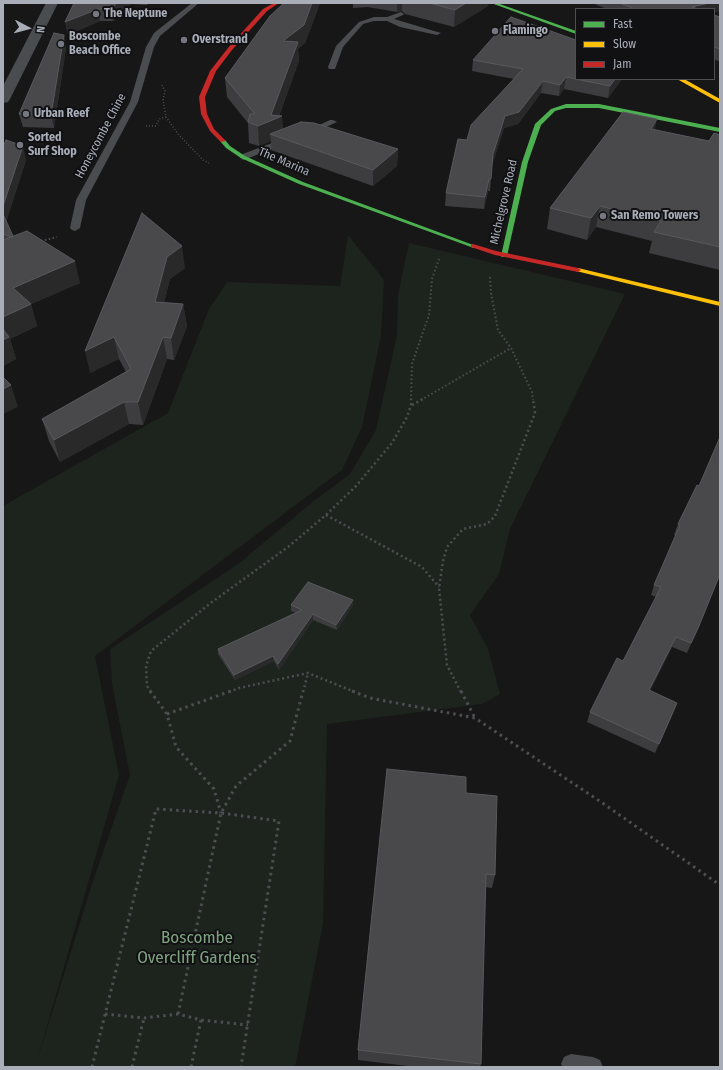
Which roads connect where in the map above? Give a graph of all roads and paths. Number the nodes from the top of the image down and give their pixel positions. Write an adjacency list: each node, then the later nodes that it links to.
1 (52, 3): 11 (street)
2 (196, 3): 18 (lane, Honeycombe Chine)
3 (277, 3): 17 (street, The Marina)
4 (493, 3): 8 (street)
5 (401, 14): 6 (lane)
6 (388, 19): 7 (lane); 9 (lane)
7 (437, 33)
8 (575, 33)
9 (332, 67)
10 (682, 80): 12 (street)
11 (3, 99)
12 (720, 101)
13 (166, 117): 15 (path)
14 (333, 122): 17 (lane)
15 (156, 126)
16 (720, 130): 20 (street, Michelgrove Road)
17 (242, 157): 19 (street, The Marina)
18 (75, 228)
19 (452, 239): 20 (street, The Marina); 23 (path)
20 (500, 255): 21 (street, Michelgrove Road); 22 (path)
21 (720, 304)
22 (511, 348): 23 (path); 25 (path)
23 (411, 405): 24 (path)
24 (326, 515): 25 (path); 27 (path)
25 (439, 588): 28 (path)
26 (308, 673): 27 (path); 28 (path); 29 (path)
27 (167, 714): 29 (path)
28 (475, 718): 30 (path)
29 (221, 812): 31 (path); 32 (path); 35 (path)
30 (720, 885)
31 (105, 1014): 33 (path); 37 (path)
32 (178, 1014): 33 (path); 34 (path)
33 (144, 1018): 38 (path)
34 (201, 1020): 35 (path); 39 (path)
35 (248, 1025): 40 (path)
36 (572, 1064): 41 (lane)
37 (92, 1067)
38 (132, 1067)
39 (190, 1067)
40 (241, 1067)
41 (593, 1067)

